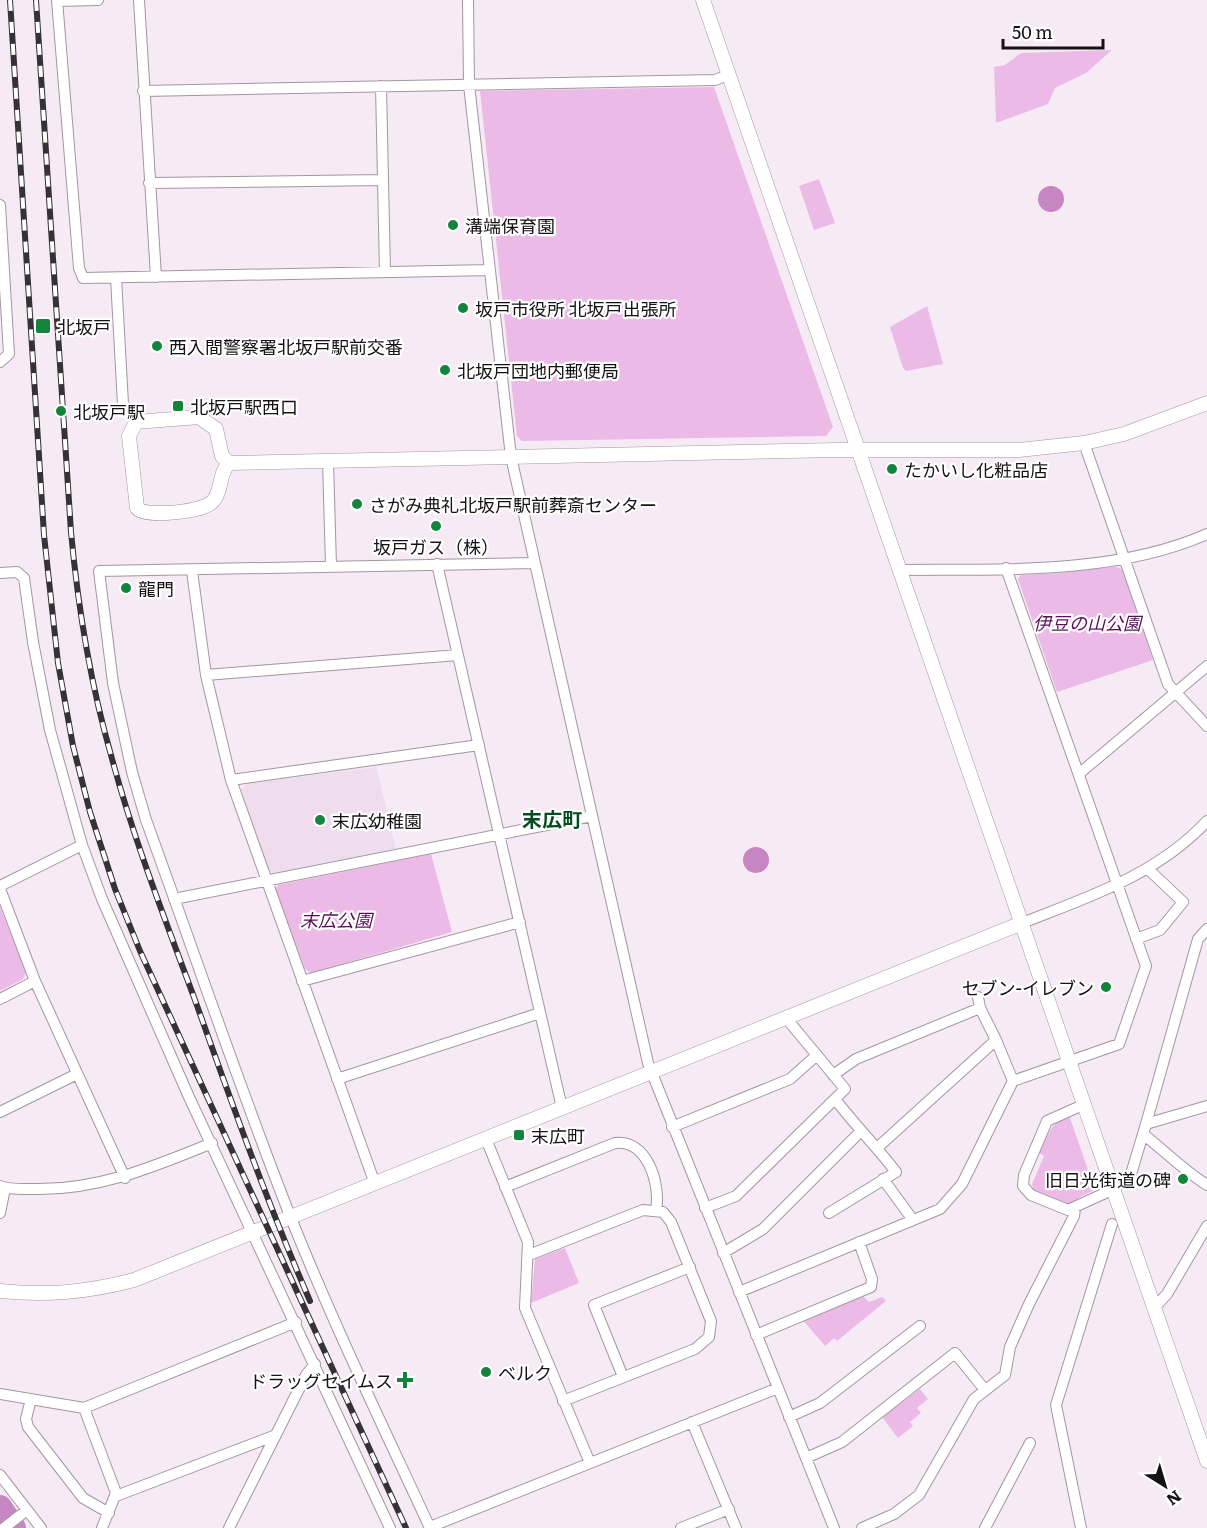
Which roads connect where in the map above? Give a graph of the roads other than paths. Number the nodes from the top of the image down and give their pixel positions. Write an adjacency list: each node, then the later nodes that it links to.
1 (98, 0): 5 (street)
2 (139, 0): 9 (street)
3 (468, 0): 7 (street)
4 (703, 0): 6 (street)
5 (57, 1): 15 (street)
6 (728, 75): 7 (street); 21 (street)
7 (469, 85): 8 (street); 13 (street)
8 (381, 86): 9 (street); 10 (street)
9 (143, 91): 11 (street)
10 (383, 180): 11 (street); 14 (street)
11 (149, 183): 16 (street)
12 (0, 205): 17 (street)
13 (490, 270): 14 (street); 22 (street)
14 (385, 272): 16 (street)
15 (116, 278): 16 (street); 19 (street)
16 (156, 278)
17 (0, 362)
18 (1207, 403): 20 (street)
19 (136, 422): 24 (street); 24 (street)
20 (1084, 443): 21 (street); 26 (street)
21 (859, 450): 22 (street); 31 (street)
22 (511, 457): 23 (street); 27 (street)
23 (328, 460): 24 (street); 29 (street)
24 (229, 463)
25 (1207, 534): 26 (street)
26 (1124, 559): 30 (street); 37 (street)
27 (534, 563): 28 (street); 42 (street)
28 (437, 564): 29 (street); 34 (street)
29 (331, 566): 32 (street)
30 (1006, 568): 31 (street); 40 (street)
31 (900, 570): 52 (street)
32 (192, 571): 36 (street); 50 (street)
33 (0, 573): 45 (street)
34 (458, 654): 36 (street); 39 (street)
35 (1207, 666): 37 (street)
36 (206, 675): 41 (street)
37 (1174, 694): 38 (street); 40 (street)
38 (1207, 726)
39 (479, 745): 41 (street); 44 (street)
40 (1080, 773): 48 (street)
41 (231, 780): 47 (street)
42 (592, 816): 44 (street); 65 (street)
43 (1207, 821): 46 (street)
44 (500, 834): 47 (street); 51 (street)
45 (82, 845): 49 (street); 79 (street)
46 (1148, 869): 48 (street); 54 (street)
47 (267, 882): 50 (street); 56 (street)
48 (1117, 885): 52 (street); 54 (street)
49 (0, 887): 55 (street)
50 (174, 899): 94 (street)
51 (520, 922): 56 (street); 60 (street)
52 (1022, 923): 61 (street); 64 (street)
53 (1207, 929): 76 (street)
54 (1136, 939): 64 (street)
55 (35, 981): 58 (street); 66 (street)
56 (302, 981): 68 (street)
57 (978, 997): 59 (street)
58 (0, 999)
59 (980, 1008): 62 (street); 67 (street)
60 (540, 1012): 68 (street); 73 (street)
61 (786, 1018): 63 (street); 65 (street)
62 (996, 1040): 69 (street); 80 (street)
63 (817, 1055): 67 (street); 75 (street)
64 (1069, 1060): 69 (street); 71 (street)
65 (651, 1072): 73 (street); 75 (street)
66 (77, 1074): 74 (street); 82 (street)
67 (833, 1075): 70 (street)
68 (337, 1079): 84 (street)
69 (1012, 1081): 95 (street)
70 (835, 1099): 77 (street); 89 (street)
71 (1085, 1104): 88 (street); 90 (street)
72 (1207, 1106): 76 (street)
73 (562, 1108): 78 (street)
74 (0, 1112)
75 (672, 1127): 89 (street)
76 (1145, 1129): 81 (street); 85 (street)
77 (860, 1132): 80 (street); 100 (street)
78 (486, 1139): 84 (street); 87 (street)
79 (212, 1143): 82 (street); 98 (street)
80 (877, 1148): 83 (street)
81 (1131, 1174)
82 (125, 1178): 86 (street)
83 (883, 1179): 93 (street); 95 (street)
84 (375, 1184): 94 (street)
85 (1207, 1185)
86 (2, 1187): 92 (street)
87 (506, 1187): 91 (street); 101 (street)
88 (1114, 1189): 90 (street); 105 (street)
89 (705, 1209): 100 (street)
90 (1075, 1209): 112 (street)
91 (656, 1210): 101 (street); 102 (street)
92 (0, 1213)
93 (829, 1213)
94 (291, 1218): 98 (street); 134 (street)
95 (913, 1220): 99 (street)
96 (1112, 1224): 140 (street)
97 (1207, 1226): 105 (street)
98 (254, 1233): 103 (street); 106 (street)
99 (859, 1242): 104 (street); 108 (street)
100 (723, 1253): 104 (street)
101 (529, 1255): 115 (street)
102 (690, 1267): 110 (street); 110 (street)
103 (0, 1291)
104 (739, 1292): 108 (street)
105 (1155, 1307): 122 (street)
106 (296, 1322): 109 (street); 116 (street)
107 (920, 1326): 117 (street)
108 (756, 1335): 111 (street)
109 (315, 1364): 119 (street); 133 (street)
110 (623, 1377): 115 (street)
111 (778, 1388): 117 (street); 118 (street)
112 (985, 1390): 121 (street); 138 (street)
113 (0, 1394): 114 (street)
114 (31, 1399): 116 (street); 128 (street)
115 (563, 1401): 123 (street)
116 (84, 1408): 125 (street)
117 (789, 1417): 121 (street)
118 (692, 1422): 123 (street); 126 (street)
119 (276, 1435): 125 (street); 132 (street)
120 (1030, 1443): 139 (street)
121 (806, 1458): 137 (street)
122 (1207, 1461)
123 (590, 1463): 134 (street)
124 (0, 1475): 127 (street)
125 (116, 1496): 128 (street)
126 (729, 1509): 135 (street); 136 (street)
127 (23, 1513): 129 (street); 130 (street)
128 (109, 1513): 131 (street)
129 (4, 1528)
130 (40, 1528)
131 (102, 1528)
132 (229, 1528)
133 (390, 1528)
134 (430, 1528)
135 (681, 1528)
136 (736, 1528)
137 (834, 1528)
138 (862, 1528)
139 (985, 1528)
140 (1081, 1528)

